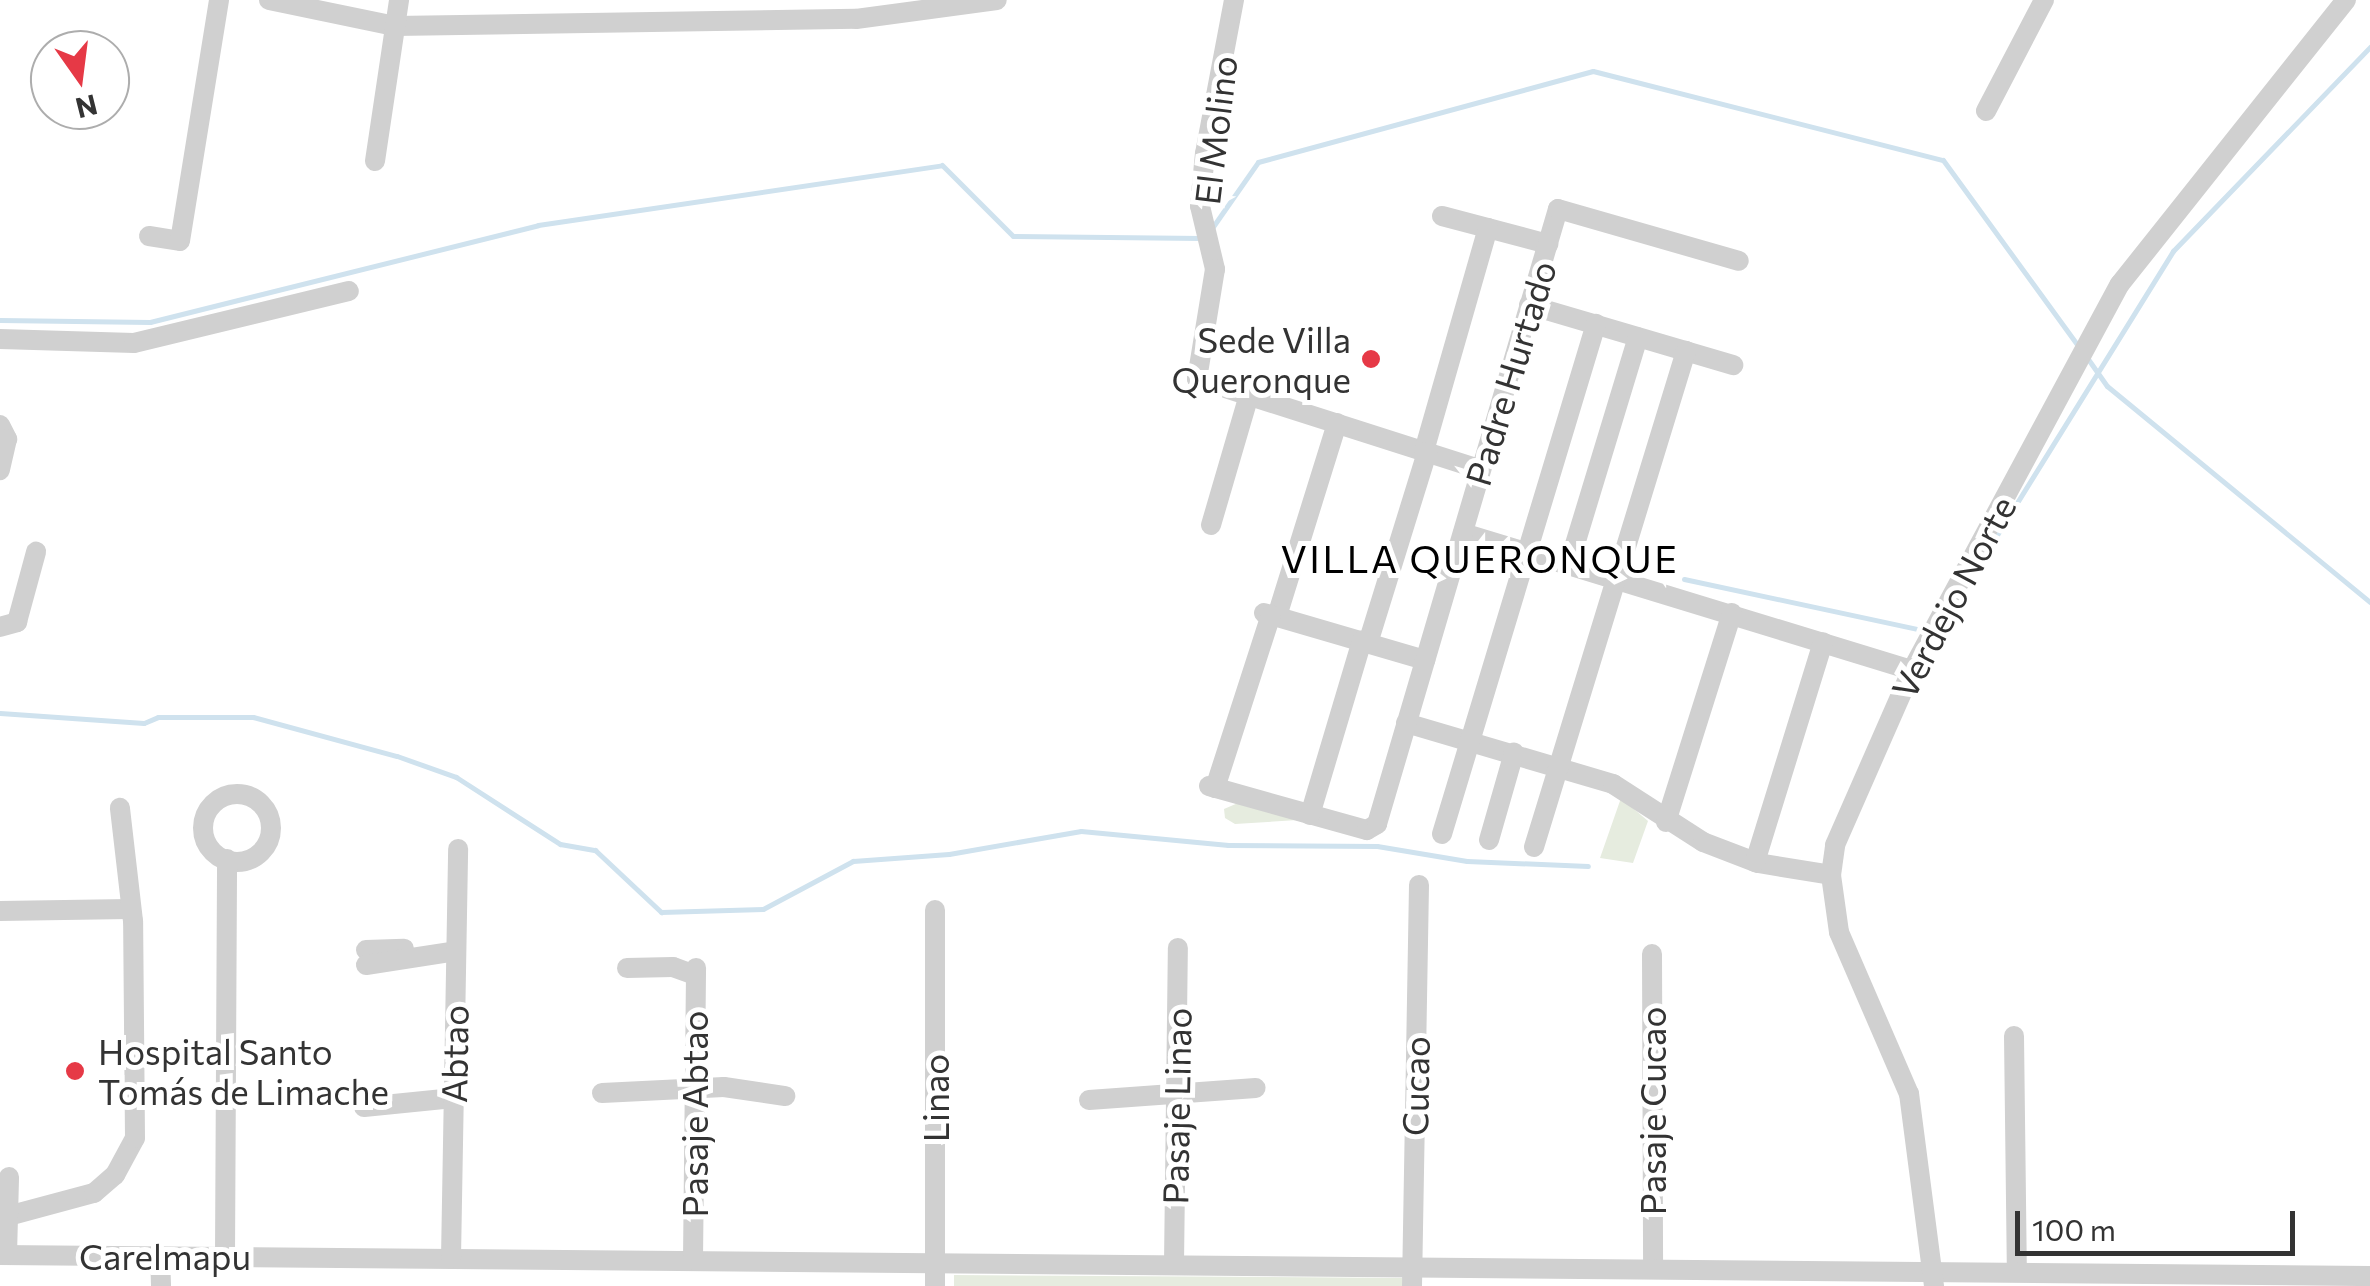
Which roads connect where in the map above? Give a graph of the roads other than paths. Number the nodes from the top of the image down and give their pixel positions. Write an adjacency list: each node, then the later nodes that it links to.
1 (220, 0): 14 (street)
2 (269, 0): 9 (street)
3 (399, 0): 9 (street)
4 (997, 0): 8 (street)
5 (1234, 0): 24 (street, El Molino)
6 (2044, 0): 10 (street)
7 (2346, 0): 42 (street, Verdejo Norte)
8 (869, 9): 9 (street)
9 (394, 26): 11 (street)
10 (1986, 111)
11 (375, 162)
12 (1442, 216): 13 (street)
13 (1488, 228): 15 (street); 27 (street)
14 (149, 236)
15 (1548, 244): 16 (street, Padre Hurtado); 18 (street, Padre Hurtado)
16 (1738, 260)
17 (349, 291): 21 (street)
18 (1530, 305): 19 (street); 28 (street, Padre Hurtado)
19 (1596, 324): 20 (street); 32 (street)
20 (1638, 337): 22 (street); 34 (street)
21 (0, 339)
22 (1686, 351): 23 (street); 35 (street)
23 (1733, 365)
24 (1249, 395): 26 (street); 30 (street)
25 (0, 424): 29 (street)
26 (1337, 424): 27 (street); 37 (street)
27 (1425, 452): 28 (street); 39 (street)
28 (1480, 469): 31 (street, Padre Hurtado)
29 (0, 470)
30 (1212, 525)
31 (1462, 532): 32 (street); 41 (street, Padre Hurtado)
32 (1523, 550): 34 (street); 44 (street)
33 (36, 552): 38 (street)
34 (1569, 564): 35 (street)
35 (1618, 578): 36 (street); 46 (street)
36 (1732, 613): 40 (street); 49 (street)
37 (1268, 614): 39 (street); 48 (street)
38 (0, 627)
39 (1365, 642): 41 (street); 48 (street)
40 (1823, 642): 42 (street); 55 (street)
41 (1424, 660): 43 (street, Padre Hurtado)
42 (1912, 670): 56 (street, Verdejo Norte)
43 (1406, 723): 44 (street); 48 (street, Padre Hurtado)
44 (1467, 740): 45 (street); 50 (street)
45 (1514, 753): 46 (street); 51 (street)
46 (1557, 765): 49 (street); 52 (street)
47 (120, 808): 58 (street)
48 (1310, 815)
49 (1666, 822): 55 (street)
50 (1442, 834)
51 (1489, 840)
52 (1534, 847)
53 (458, 849): 62 (street, Abtao)
54 (228, 860): 79 (street)
55 (1755, 862): 56 (street)
56 (1831, 875): 90 (street, Verdejo Norte)
57 (1419, 885): 86 (street, Cucao)
58 (129, 910): 60 (street); 76 (street)
59 (935, 910): 82 (street, Linao)
60 (0, 911)
61 (1178, 948): 72 (street, Pasaje Linao)
62 (456, 951): 64 (street); 73 (street, Abtao)
63 (1652, 954): 84 (street, Pasaje Cucao)
64 (366, 958)
65 (627, 968): 68 (street, Pasaje Abtao)
66 (2014, 1036): 85 (street)
67 (602, 1087): 68 (street)
68 (694, 1088): 69 (street); 81 (street, Pasaje Abtao)
69 (786, 1088)
70 (1089, 1093): 72 (street)
71 (1256, 1094): 72 (street)
72 (1175, 1095): 83 (street, Pasaje Linao)
73 (454, 1098): 74 (street); 80 (street, Abtao)
74 (363, 1100)
75 (9, 1176): 76 (street)
76 (8, 1216): 77 (street)
77 (3, 1255): 78 (street, Carelmapu)
78 (160, 1256): 79 (street, Carelmapu); 94 (street)
79 (225, 1256): 80 (street, Carelmapu)
80 (451, 1258): 81 (street, Carelmapu)
81 (693, 1260): 82 (street, Carelmapu)
82 (934, 1262): 83 (street, Carelmapu); 95 (street, Linao)
83 (1174, 1264): 86 (street, Carelmapu)
84 (1652, 1268): 88 (street, Carelmapu); 89 (street, Carelmapu)
85 (2017, 1271): 90 (street, Carelmapu); 91 (street, Carelmapu)
86 (1412, 1276): 88 (street, Carelmapu)
87 (2370, 1276): 93 (street, Carelmapu)
88 (1579, 1277)
89 (1791, 1278): 90 (street, Carelmapu)
90 (1933, 1278)
91 (2067, 1279): 92 (street, Carelmapu)
92 (2185, 1280): 93 (street, Carelmapu)
93 (2310, 1280)
94 (161, 1286)
95 (934, 1286)

